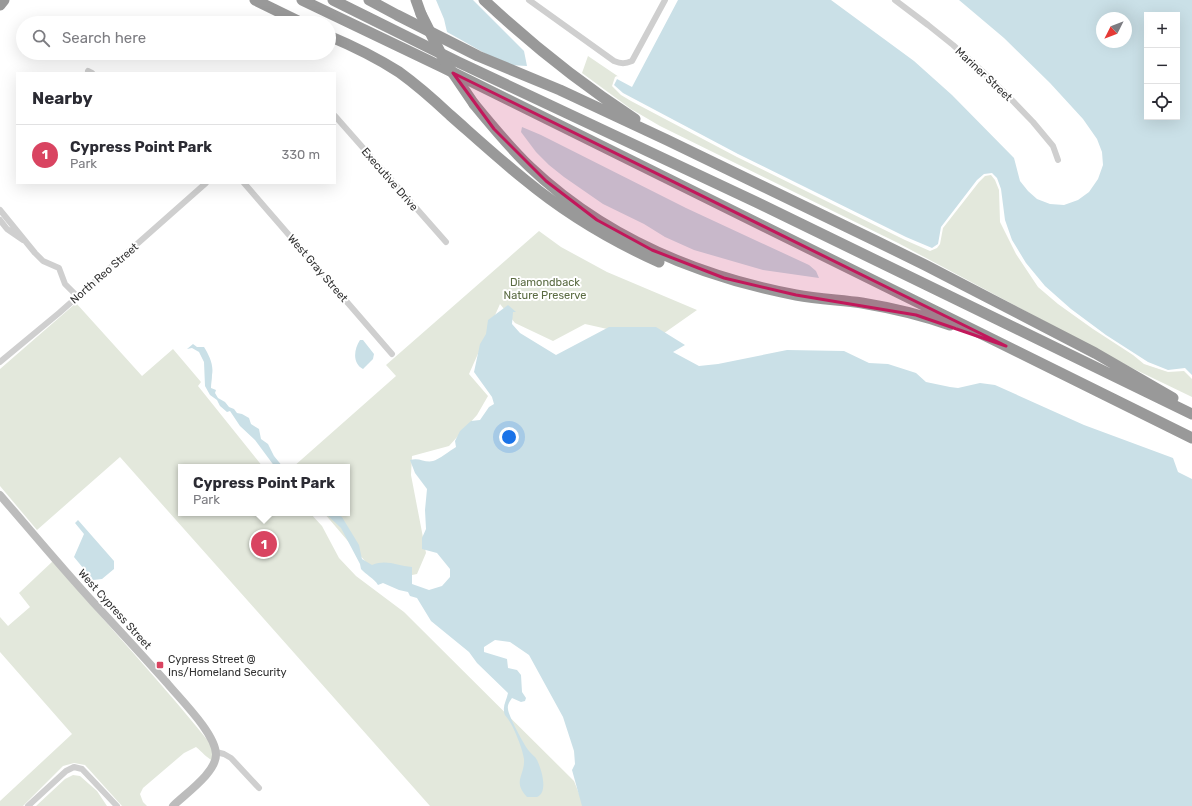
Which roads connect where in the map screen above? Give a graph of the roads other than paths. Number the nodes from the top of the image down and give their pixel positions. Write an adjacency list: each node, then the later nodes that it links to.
1 (4, 0): 11 (highway)
2 (255, 0): 12 (highway)
3 (302, 0): 13 (highway)
4 (333, 0): 31 (highway)
5 (369, 0): 17 (highway)
6 (416, 0): 25 (highway, bridge)
7 (484, 0): 17 (highway)
8 (529, 0): 9 (street)
9 (665, 0)
10 (895, 0): 18 (street, Mariner Street)
11 (0, 5)
12 (288, 16)
13 (335, 16)
14 (336, 16): 27 (highway)
15 (336, 39): 25 (highway)
16 (336, 117): 23 (street, Executive Drive)
17 (668, 140): 30 (highway)
18 (1058, 160)
19 (205, 184): 26 (street, North Reo Street)
20 (245, 184): 28 (street, West Gray Street)
21 (0, 210): 24 (street)
22 (0, 220): 24 (street)
23 (446, 242)
24 (30, 246): 26 (street)
25 (796, 294): 27 (highway)
26 (77, 296): 29 (street, North Reo Street)
27 (1006, 346): 32 (highway)
28 (392, 354)
29 (0, 362)
30 (1192, 409)
31 (1192, 414)
32 (1192, 438)
33 (0, 495): 34 (street, West Cypress Street)
34 (216, 752): 35 (street); 38 (street)
35 (259, 788)
36 (28, 806): 37 (street)
37 (117, 806)
38 (173, 806)

